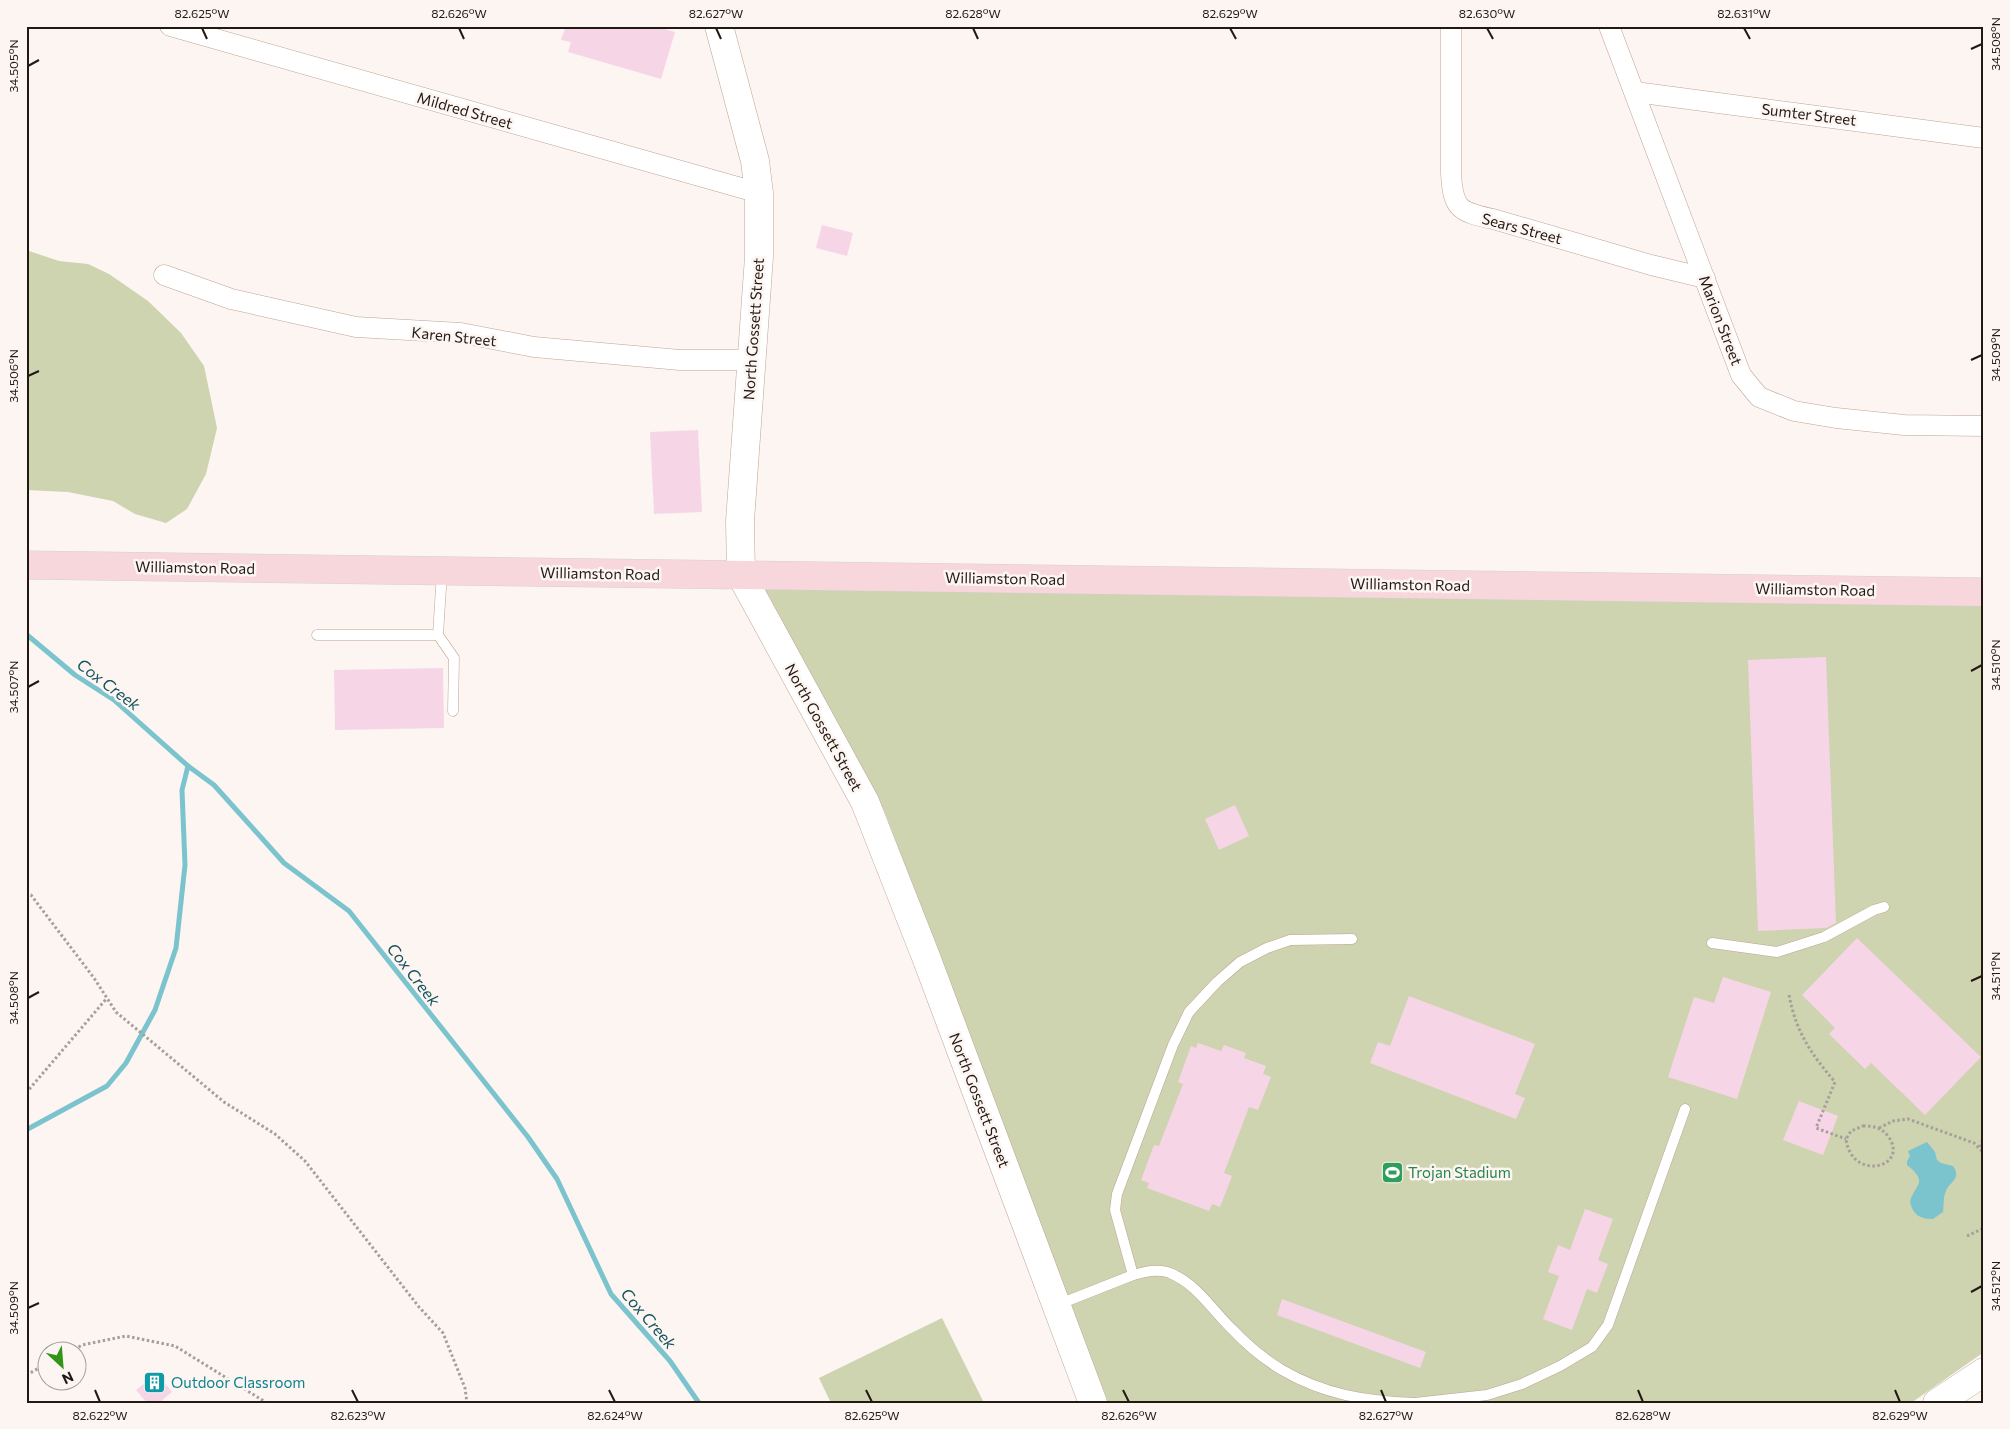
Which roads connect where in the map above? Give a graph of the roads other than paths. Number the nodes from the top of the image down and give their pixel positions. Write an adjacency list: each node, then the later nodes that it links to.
1 (170, 26): 7 (street, Mildred Street)
2 (719, 26): 7 (street, North Gossett Street)
3 (1451, 26): 9 (street, Sears Street)
4 (1609, 26): 5 (street, Marion Street)
5 (1635, 92): 6 (street, Sumter Street); 9 (street, Marion Street)
6 (1984, 138)
7 (759, 193): 10 (street, North Gossett Street)
8 (164, 275): 10 (street, Karen Street)
9 (1705, 278): 11 (street, Marion Street)
10 (751, 360): 14 (street, North Gossett Street)
11 (1984, 426)
12 (26, 565): 13 (main road, Williamston Road)
13 (442, 571): 14 (main road, Williamston Road); 17 (lane)
14 (741, 575): 15 (main road, Williamston Road); 24 (street, North Gossett Street)
15 (1984, 592)
16 (317, 635): 17 (lane)
17 (438, 635): 18 (lane)
18 (453, 711)
19 (1884, 907): 21 (lane)
20 (1352, 939): 23 (lane)
21 (1712, 943)
22 (1685, 1109): 27 (lane)
23 (1133, 1275): 24 (lane); 27 (lane)
24 (1057, 1304): 26 (street, North Gossett Street)
25 (1984, 1372): 28 (street)
26 (1093, 1403)
27 (1415, 1403)
28 (1937, 1403)

